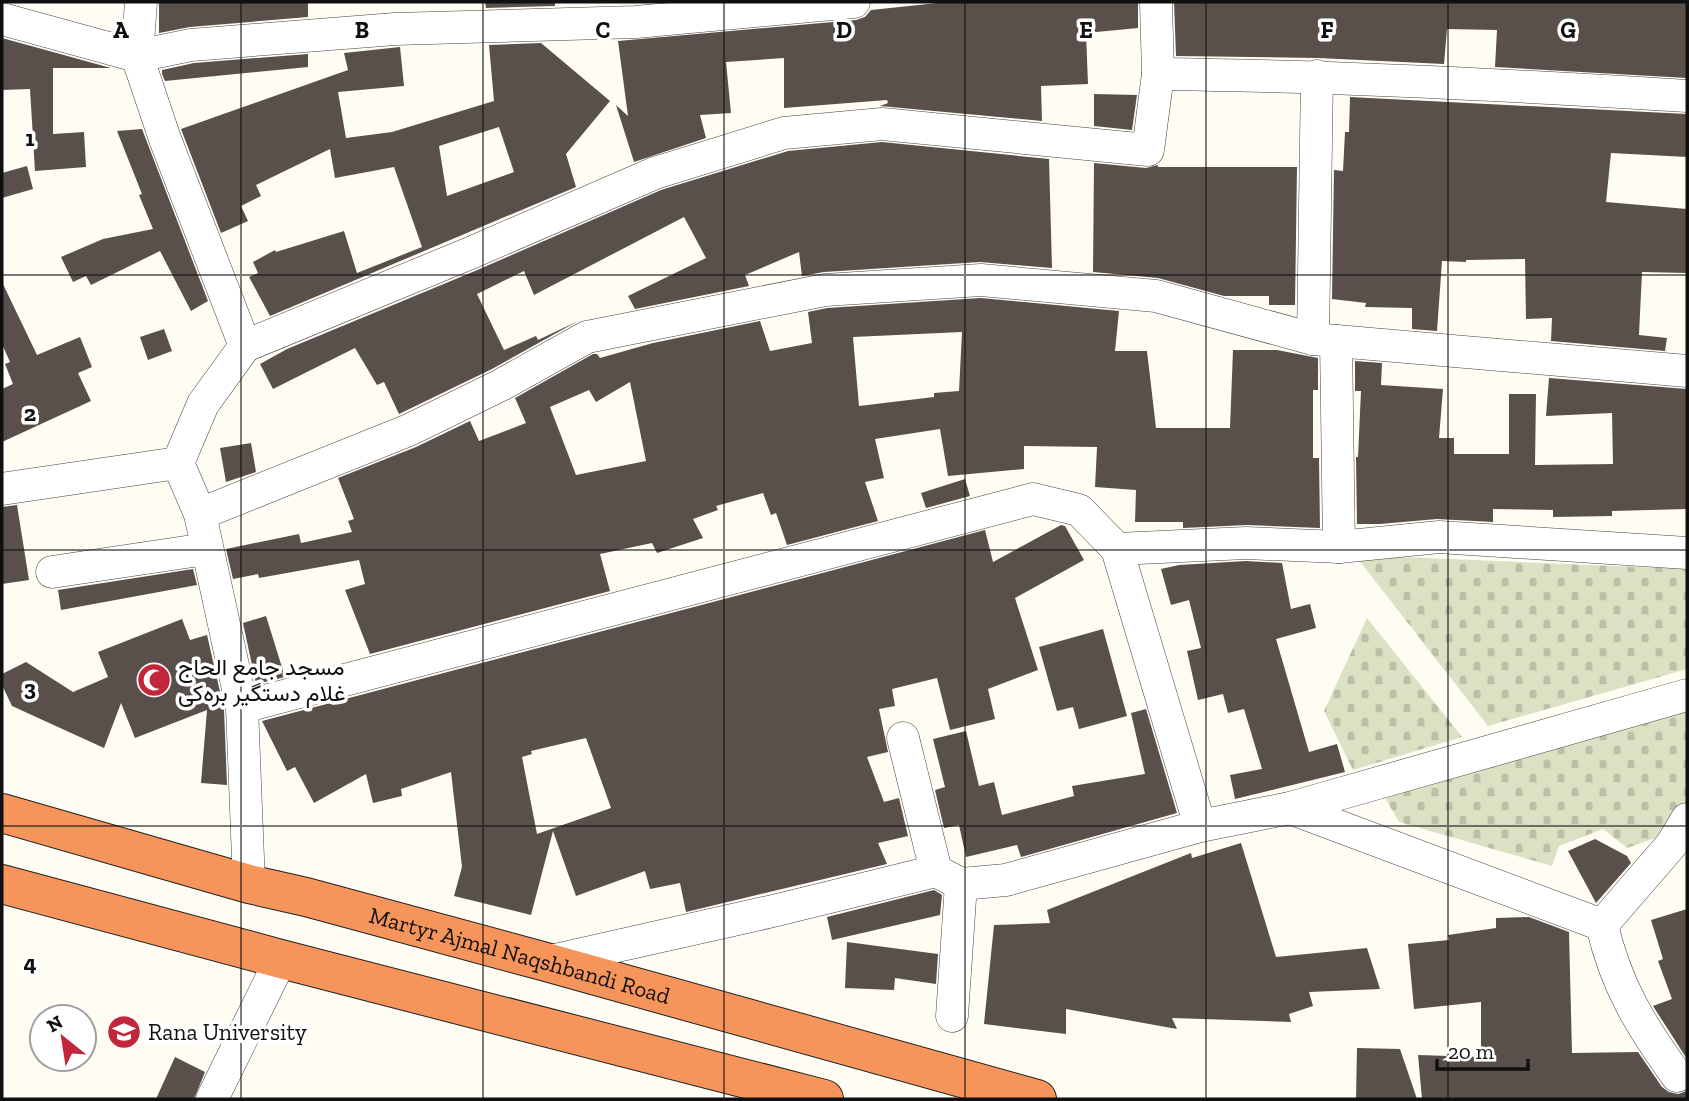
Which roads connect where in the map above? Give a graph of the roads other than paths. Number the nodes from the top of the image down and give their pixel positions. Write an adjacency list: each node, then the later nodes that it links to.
1 (141, 2): 5 (street)
2 (855, 2): 5 (street)
3 (1156, 2): 6 (street)
4 (2, 19): 5 (street)
5 (137, 56): 10 (street)
6 (1158, 74): 7 (street); 10 (street)
7 (1317, 76): 8 (street); 9 (street)
8 (1687, 96)
9 (1324, 340): 11 (street); 14 (street); 15 (street)
10 (245, 346): 12 (street)
11 (1687, 371)
12 (178, 463): 13 (street); 14 (street)
13 (2, 489)
14 (200, 514): 16 (street)
15 (1339, 547): 17 (street); 18 (street)
16 (206, 549): 19 (street); 21 (street)
17 (1116, 549): 21 (street); 25 (street)
18 (1687, 553)
19 (52, 572)
20 (1687, 695): 23 (street)
21 (242, 707): 29 (street)
22 (903, 738): 27 (street)
23 (1290, 808): 25 (street); 30 (street)
24 (2, 813): 29 (highway, Martyr Ajmal Naqshbandi Road)
25 (1200, 826): 27 (street)
26 (1682, 834): 30 (street)
27 (948, 877): 32 (street); 33 (street)
28 (2, 884): 31 (highway)
29 (249, 884): 32 (highway, Martyr Ajmal Naqshbandi Road)
30 (1602, 925): 34 (street)
31 (281, 959): 35 (street); 36 (highway)
32 (545, 962): 37 (highway, Martyr Ajmal Naqshbandi Road)
33 (952, 1016)
34 (1677, 1076)
35 (212, 1099)
36 (824, 1099)
37 (1037, 1099)

